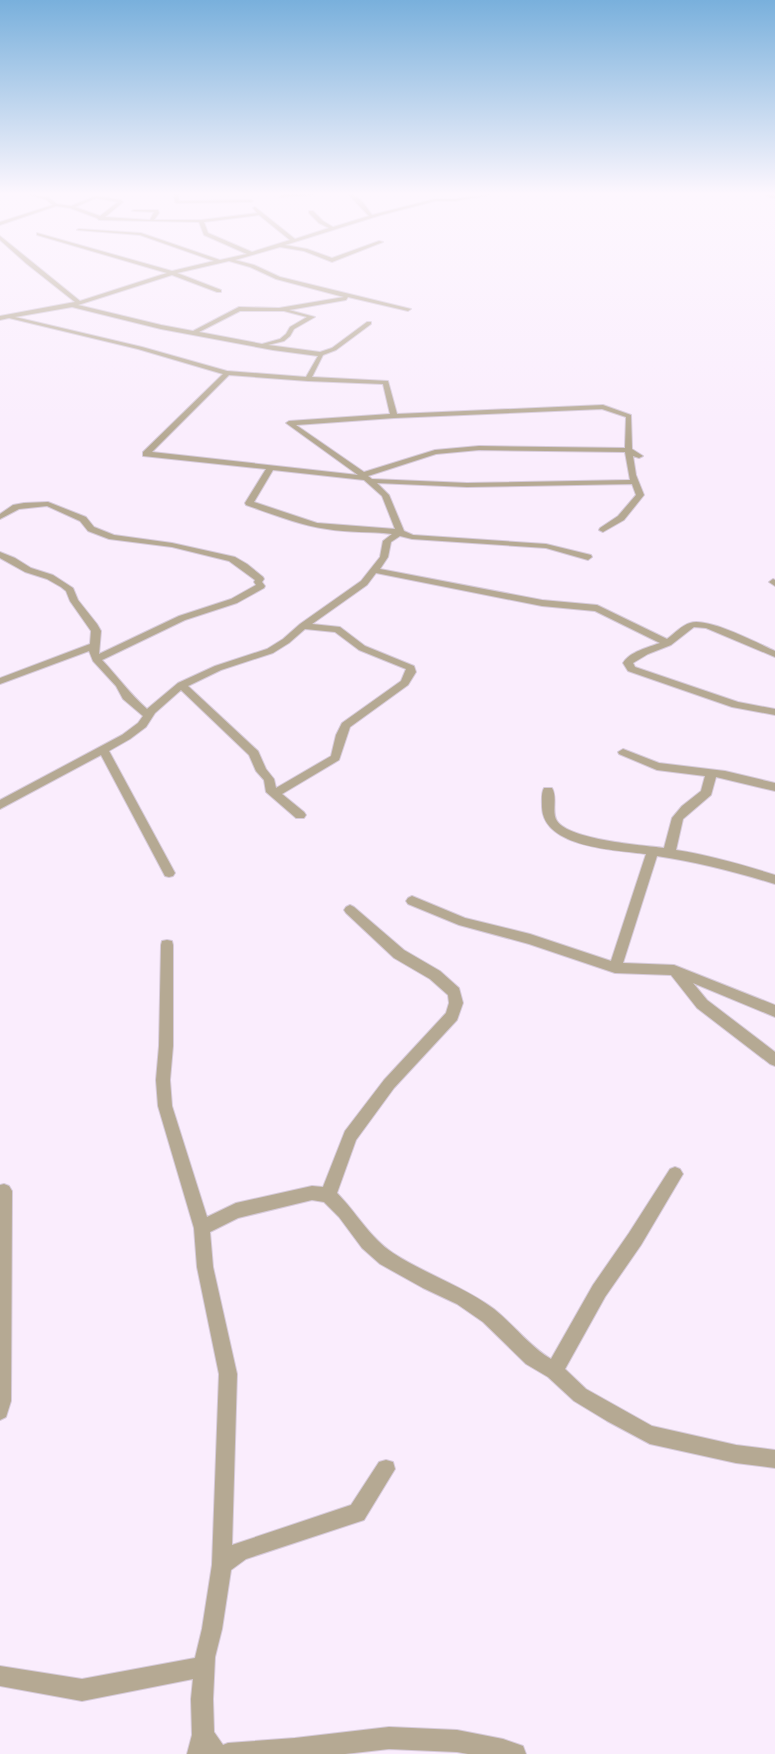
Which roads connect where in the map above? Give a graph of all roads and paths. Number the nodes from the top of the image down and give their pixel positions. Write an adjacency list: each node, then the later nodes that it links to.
1 (46, 277): 7 (street)
2 (160, 277): 7 (street)
3 (182, 277): 5 (street)
4 (279, 277): 6 (street)
5 (219, 291)
6 (353, 296): 9 (street); 11 (street)
7 (79, 303): 8 (street)
8 (72, 305): 12 (street); 15 (street)
9 (408, 309)
10 (0, 310): 12 (street)
11 (279, 310): 15 (street); 16 (street)
12 (8, 317): 13 (street); 18 (street)
13 (0, 318)
14 (369, 323): 17 (street)
15 (194, 333): 16 (street)
16 (258, 345): 17 (street)
17 (320, 354): 19 (street)
18 (227, 373): 19 (street); 23 (street)
19 (308, 379): 20 (street)
20 (394, 416): 21 (street); 24 (street)
21 (628, 450): 22 (street); 24 (street); 25 (street)
22 (639, 456)
23 (271, 468): 24 (street); 28 (street)
24 (367, 478): 25 (street); 28 (street)
25 (634, 482): 27 (street)
26 (0, 517): 36 (street)
27 (603, 530)
28 (400, 532): 30 (street); 31 (street)
29 (0, 555): 34 (street)
30 (588, 557)
31 (374, 570): 32 (street); 33 (street)
32 (304, 626): 38 (street); 46 (street)
33 (668, 643): 35 (street); 39 (street)
34 (94, 646): 36 (street); 37 (street)
35 (775, 654)
36 (96, 659): 40 (street)
37 (0, 681)
38 (181, 685): 40 (street); 46 (street)
39 (775, 712)
40 (148, 715): 41 (street)
41 (103, 749): 47 (street); 51 (street)
42 (623, 752): 43 (street)
43 (712, 773): 44 (street); 50 (street)
44 (775, 787)
45 (548, 791): 49 (street)
46 (275, 793): 48 (street)
47 (0, 805)
48 (300, 815)
49 (653, 851): 50 (street); 56 (street)
50 (668, 853): 52 (street)
51 (168, 873)
52 (775, 880)
53 (412, 901): 56 (street)
54 (350, 910): 62 (street)
55 (167, 945): 63 (street)
56 (615, 968): 57 (street)
57 (674, 970): 58 (street); 59 (street)
58 (775, 1011)
59 (775, 1060)
60 (675, 1174): 64 (street)
61 (4, 1191): 65 (street)
62 (328, 1195): 63 (street); 64 (street)
63 (202, 1228): 68 (street)
64 (554, 1371): 66 (street)
65 (0, 1411)
66 (775, 1459)
67 (386, 1469): 68 (street)
68 (222, 1565): 69 (street)
69 (205, 1666): 70 (street); 71 (street)
70 (0, 1676)
71 (200, 1744): 72 (street)
72 (216, 1754)
73 (228, 1754): 74 (street)
74 (515, 1754)

